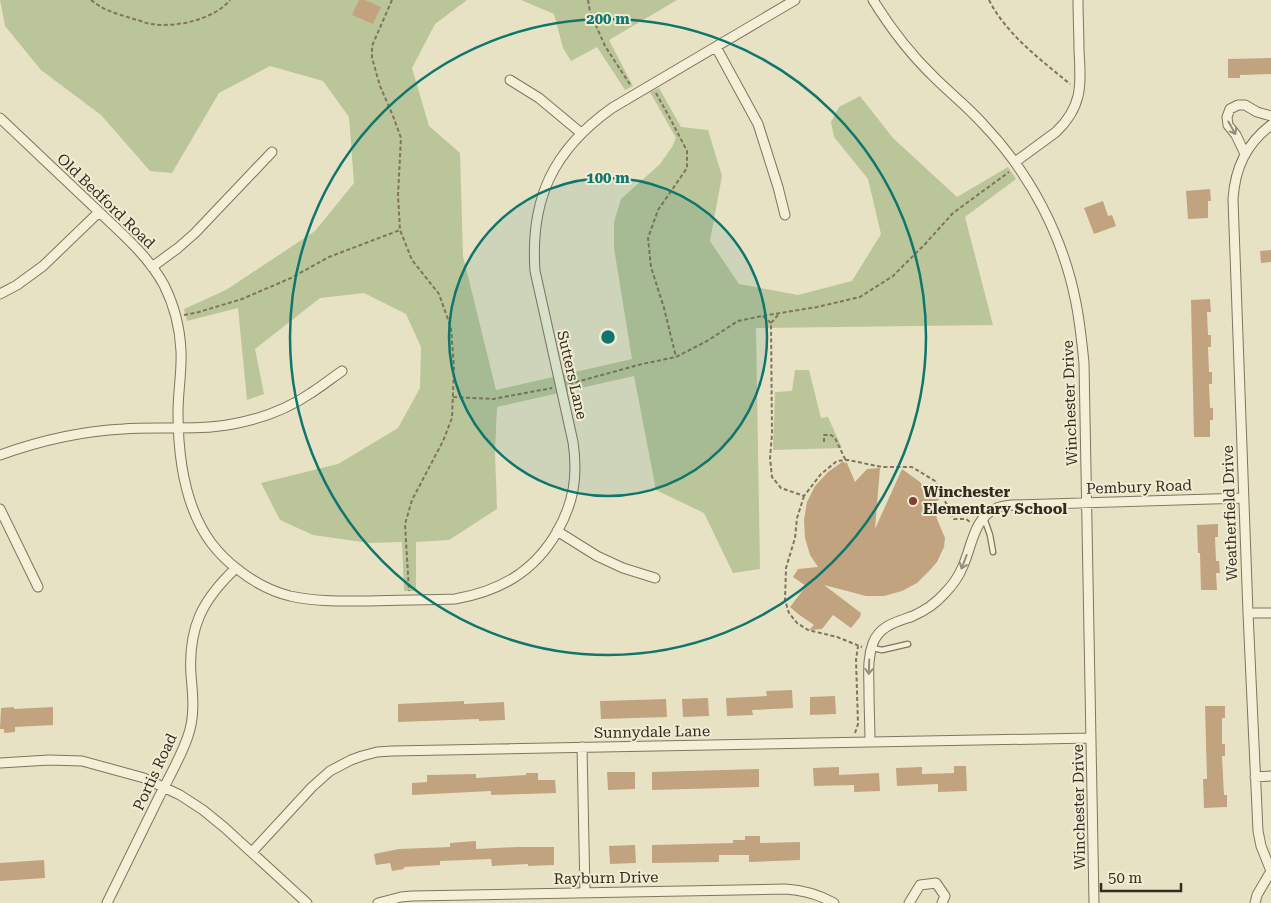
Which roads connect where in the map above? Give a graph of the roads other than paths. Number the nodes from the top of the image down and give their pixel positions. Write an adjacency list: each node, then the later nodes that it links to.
1 (795, 0): 4 (street, Sutters Lane)
2 (873, 0): 12 (street, Winchester Drive)
3 (1078, 0): 12 (street)
4 (716, 47): 9 (street, Sutters Lane); 14 (street)
5 (510, 80): 9 (street)
6 (1271, 116): 11 (street, one-way to 11)
7 (0, 118): 13 (street, Old Bedford Road)
8 (1271, 124): 11 (street, Weatherfield Drive)
9 (581, 133): 24 (street, Sutters Lane)
10 (272, 152): 15 (street)
11 (1245, 154): 20 (street, Weatherfield Drive)
12 (1016, 164): 21 (street, Winchester Drive)
13 (99, 212): 15 (street, Old Bedford Road); 16 (street)
14 (785, 215)
15 (152, 267): 18 (street, Old Bedford Road)
16 (0, 294)
17 (342, 371): 18 (street)
18 (179, 428): 19 (street); 26 (street, Old Bedford Road)
19 (0, 455)
20 (1244, 498): 21 (street, Pembury Road); 29 (street, Weatherfield Drive)
21 (1087, 503): 23 (street, Pembury Road); 33 (street, Winchester Drive)
22 (0, 510): 28 (street)
23 (981, 522): 25 (lane); 32 (street, one-way to 32)
24 (557, 531): 26 (street, Sutters Lane); 27 (street)
25 (993, 552)
26 (236, 568): 39 (street, Portis Road)
27 (655, 578)
28 (38, 586)
29 (1248, 613): 30 (street); 38 (street, Weatherfield Drive)
30 (1271, 613)
31 (908, 644): 32 (lane)
32 (872, 648): 34 (street, one-way to 34)
33 (1092, 738): 34 (street, Sunnydale Lane); 49 (street, Winchester Drive)
34 (870, 742): 35 (street, Sunnydale Lane)
35 (582, 747): 40 (street, Sunnydale Lane); 42 (street)
36 (0, 763): 39 (street)
37 (1271, 776): 38 (street)
38 (1256, 777): 41 (street, Weatherfield Drive)
39 (164, 787): 40 (street); 43 (street, Portis Road)
40 (252, 852): 44 (street)
41 (1271, 871): 50 (street, Weatherfield Drive)
42 (585, 892): 45 (street, Rayburn Drive); 46 (street, Rayburn Drive)
43 (107, 903)
44 (306, 903)
45 (378, 903)
46 (834, 903)
47 (909, 903): 48 (street)
48 (942, 903)
49 (1094, 903)
50 (1256, 903)

